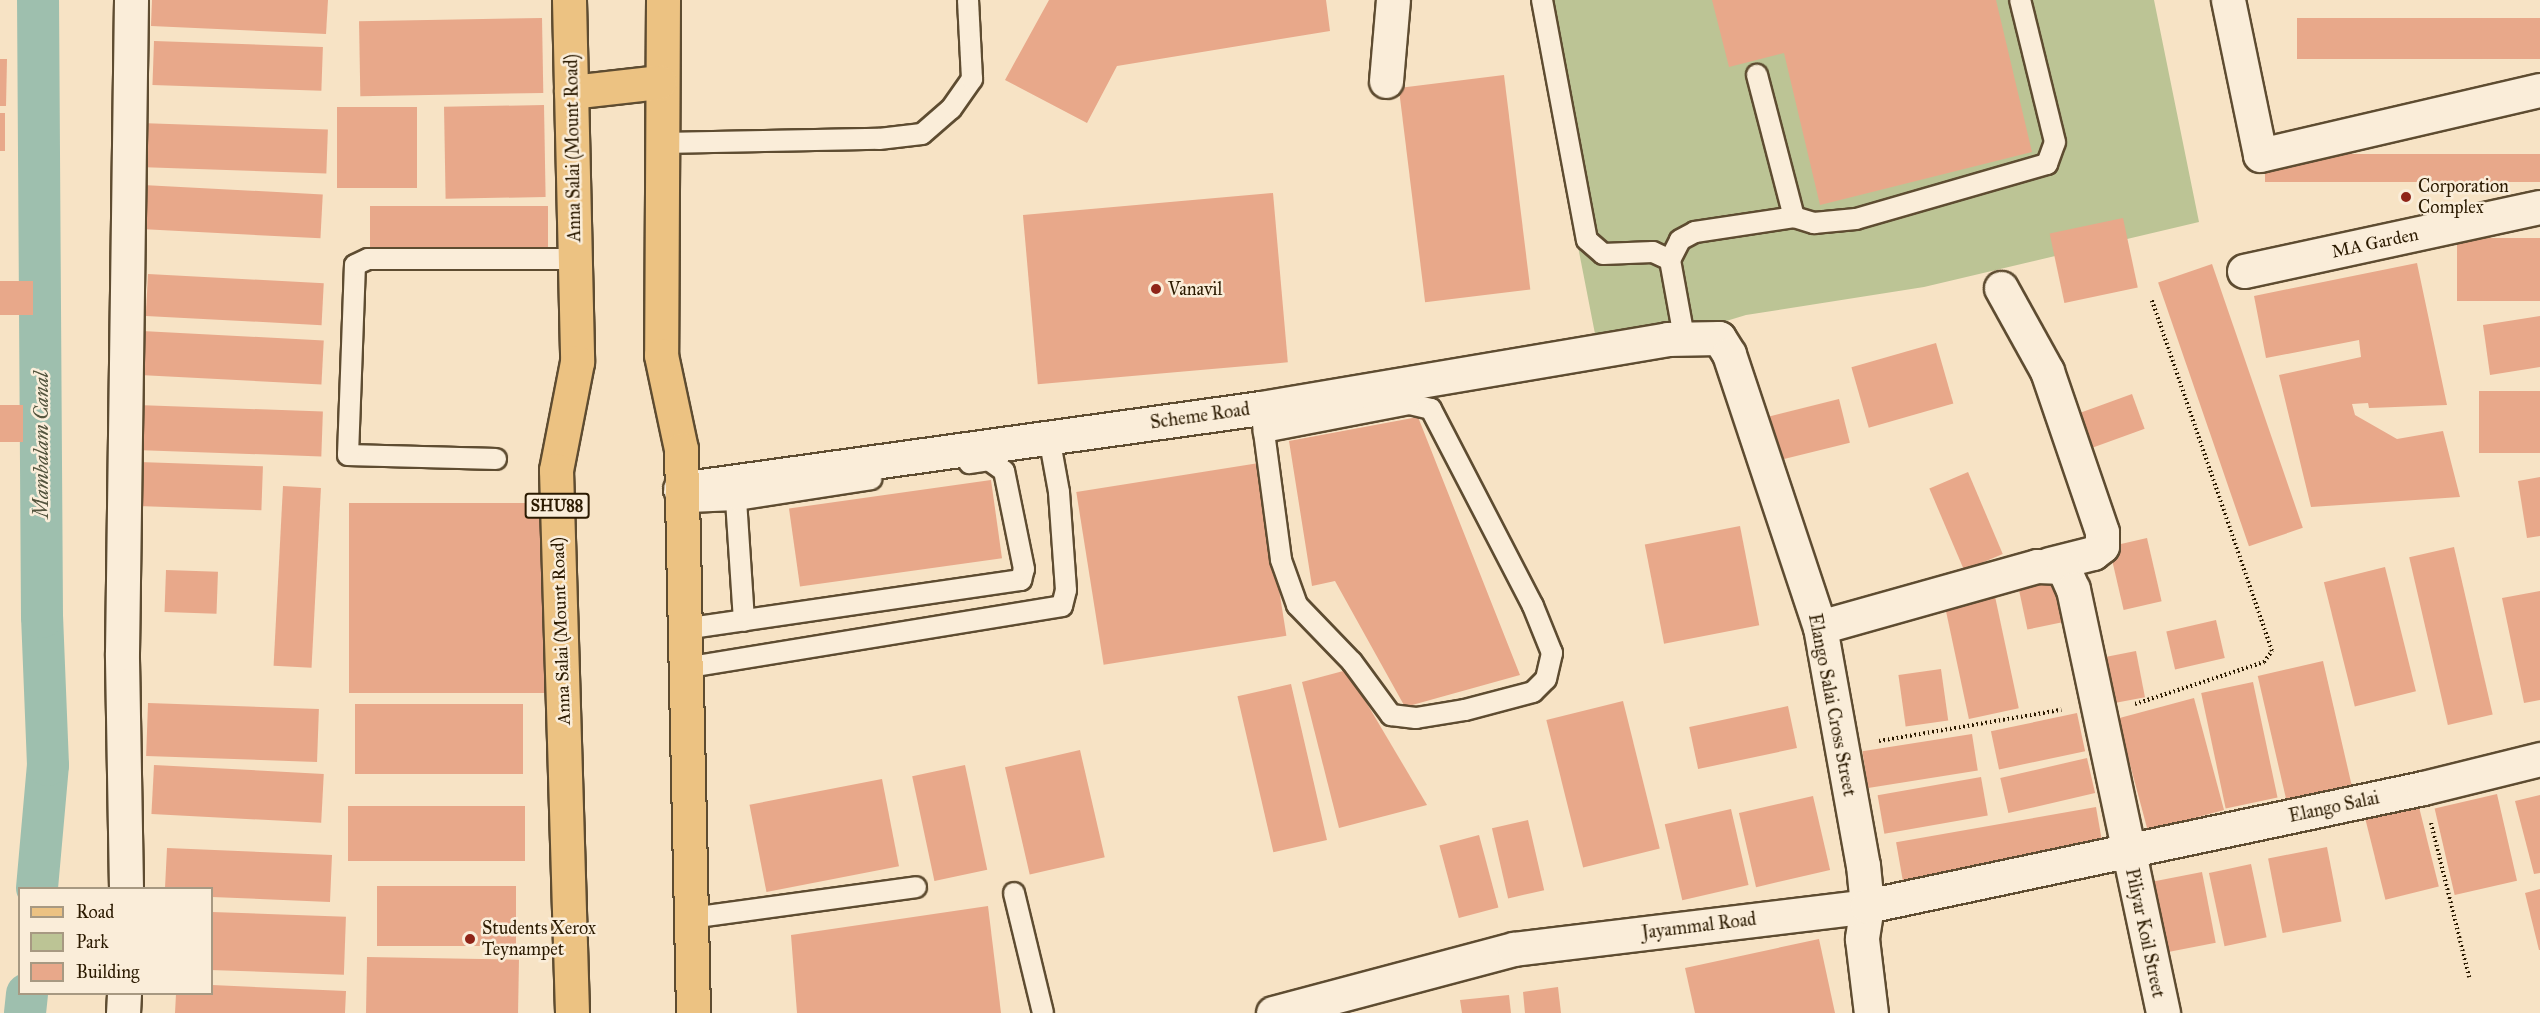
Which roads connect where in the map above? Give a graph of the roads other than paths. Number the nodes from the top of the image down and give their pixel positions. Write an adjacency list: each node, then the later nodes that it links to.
1 (131, 0): 35 (street)
2 (569, 0): 13 (main road, Anna Salai (Mount Road) / SHU88)
3 (663, 0): 11 (main road)
4 (968, 0): 14 (lane)
5 (1393, 0): 10 (street)
6 (1542, 0): 18 (lane)
7 (2020, 0): 16 (lane)
8 (2228, 0): 12 (street)
9 (1757, 75): 16 (lane)
10 (1386, 81)
11 (659, 82): 13 (main road); 14 (main road)
12 (2540, 90)
13 (571, 92): 17 (main road, Anna Salai (Mount Road) / SHU88)
14 (662, 143): 26 (main road)
15 (2540, 207): 19 (street, MA Garden)
16 (1794, 217): 18 (lane)
17 (575, 259): 25 (lane); 42 (main road, Anna Salai (Mount Road) / SHU88)
18 (1670, 260): 21 (lane)
19 (2244, 271)
20 (2001, 288): 28 (street)
21 (1684, 337): 22 (street, Scheme Road); 23 (street, Scheme Road)
22 (1719, 338): 30 (street, Elango Salai Cross Street)
23 (1262, 420): 23 (lane); 24 (street, Scheme Road)
24 (1049, 437): 26 (street, Scheme Road); 32 (lane)
25 (496, 459)
26 (680, 496): 27 (lane); 31 (main road)
27 (736, 500): 29 (lane); 29 (lane)
28 (2049, 564): 30 (street); 34 (street, Piliyar Koil Street)
29 (744, 621): 31 (lane)
30 (1820, 627): 38 (street, Elango Salai Cross Street)
31 (684, 629): 32 (main road)
32 (684, 668): 39 (main road)
33 (2540, 759): 34 (street, Elango Salai)
34 (2127, 852): 38 (street, Jayammal Road); 47 (street, Piliyar Koil Street)
35 (126, 887)
36 (916, 887): 39 (lane)
37 (1014, 893): 44 (lane)
38 (1867, 906): 45 (street, Jayammal Road); 46 (street, Elango Salai Cross Street)
39 (691, 918): 43 (main road)
40 (124, 995): 41 (street)
41 (123, 1013)
42 (572, 1013)
43 (693, 1013)
44 (1043, 1013)
45 (1273, 1013)
46 (1871, 1013)
47 (2163, 1013)

